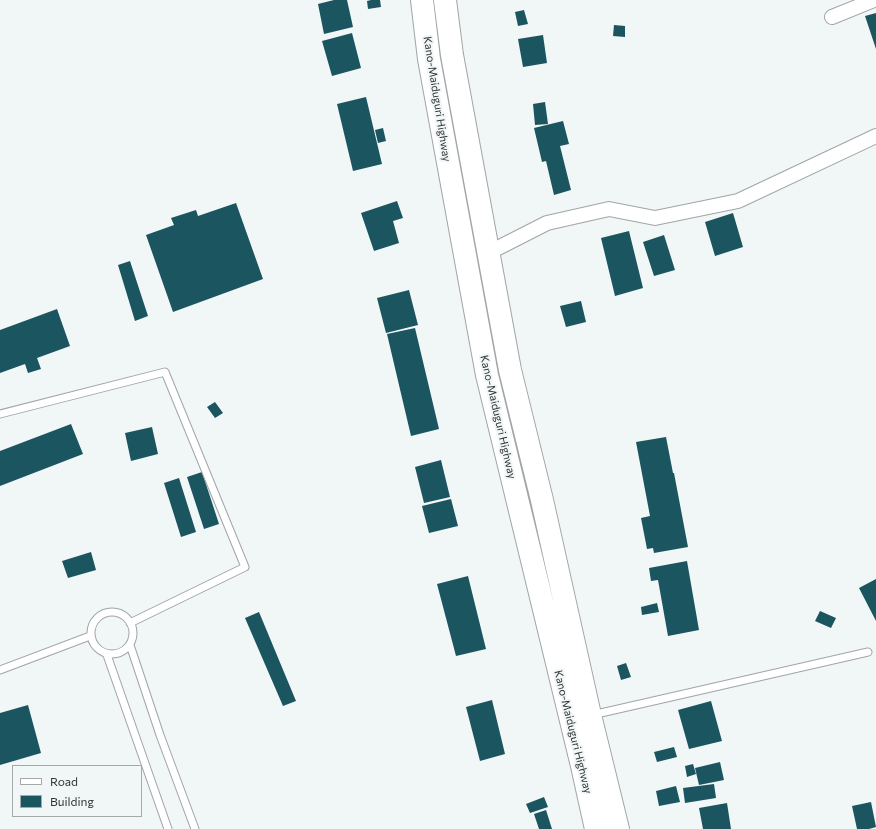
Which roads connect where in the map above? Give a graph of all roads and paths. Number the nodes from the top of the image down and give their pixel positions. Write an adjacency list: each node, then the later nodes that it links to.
1 (422, 0): 17 (highway, Kano-Maiduguri Highway)
2 (445, 0): 6 (highway, Kano-Maiduguri Highway)
3 (874, 0): 4 (street)
4 (832, 17)
5 (876, 136): 6 (street)
6 (488, 252): 14 (highway, Kano-Maiduguri Highway)
7 (0, 414): 8 (lane)
8 (130, 623): 9 (lane); 10 (lane)
9 (90, 636): 12 (lane); 13 (lane)
10 (130, 645): 12 (lane); 16 (lane)
11 (868, 652): 14 (lane)
12 (107, 655): 15 (lane)
13 (0, 670)
14 (590, 715): 18 (highway, Kano-Maiduguri Highway)
15 (168, 829)
16 (194, 829)
17 (596, 829)
18 (618, 829)

